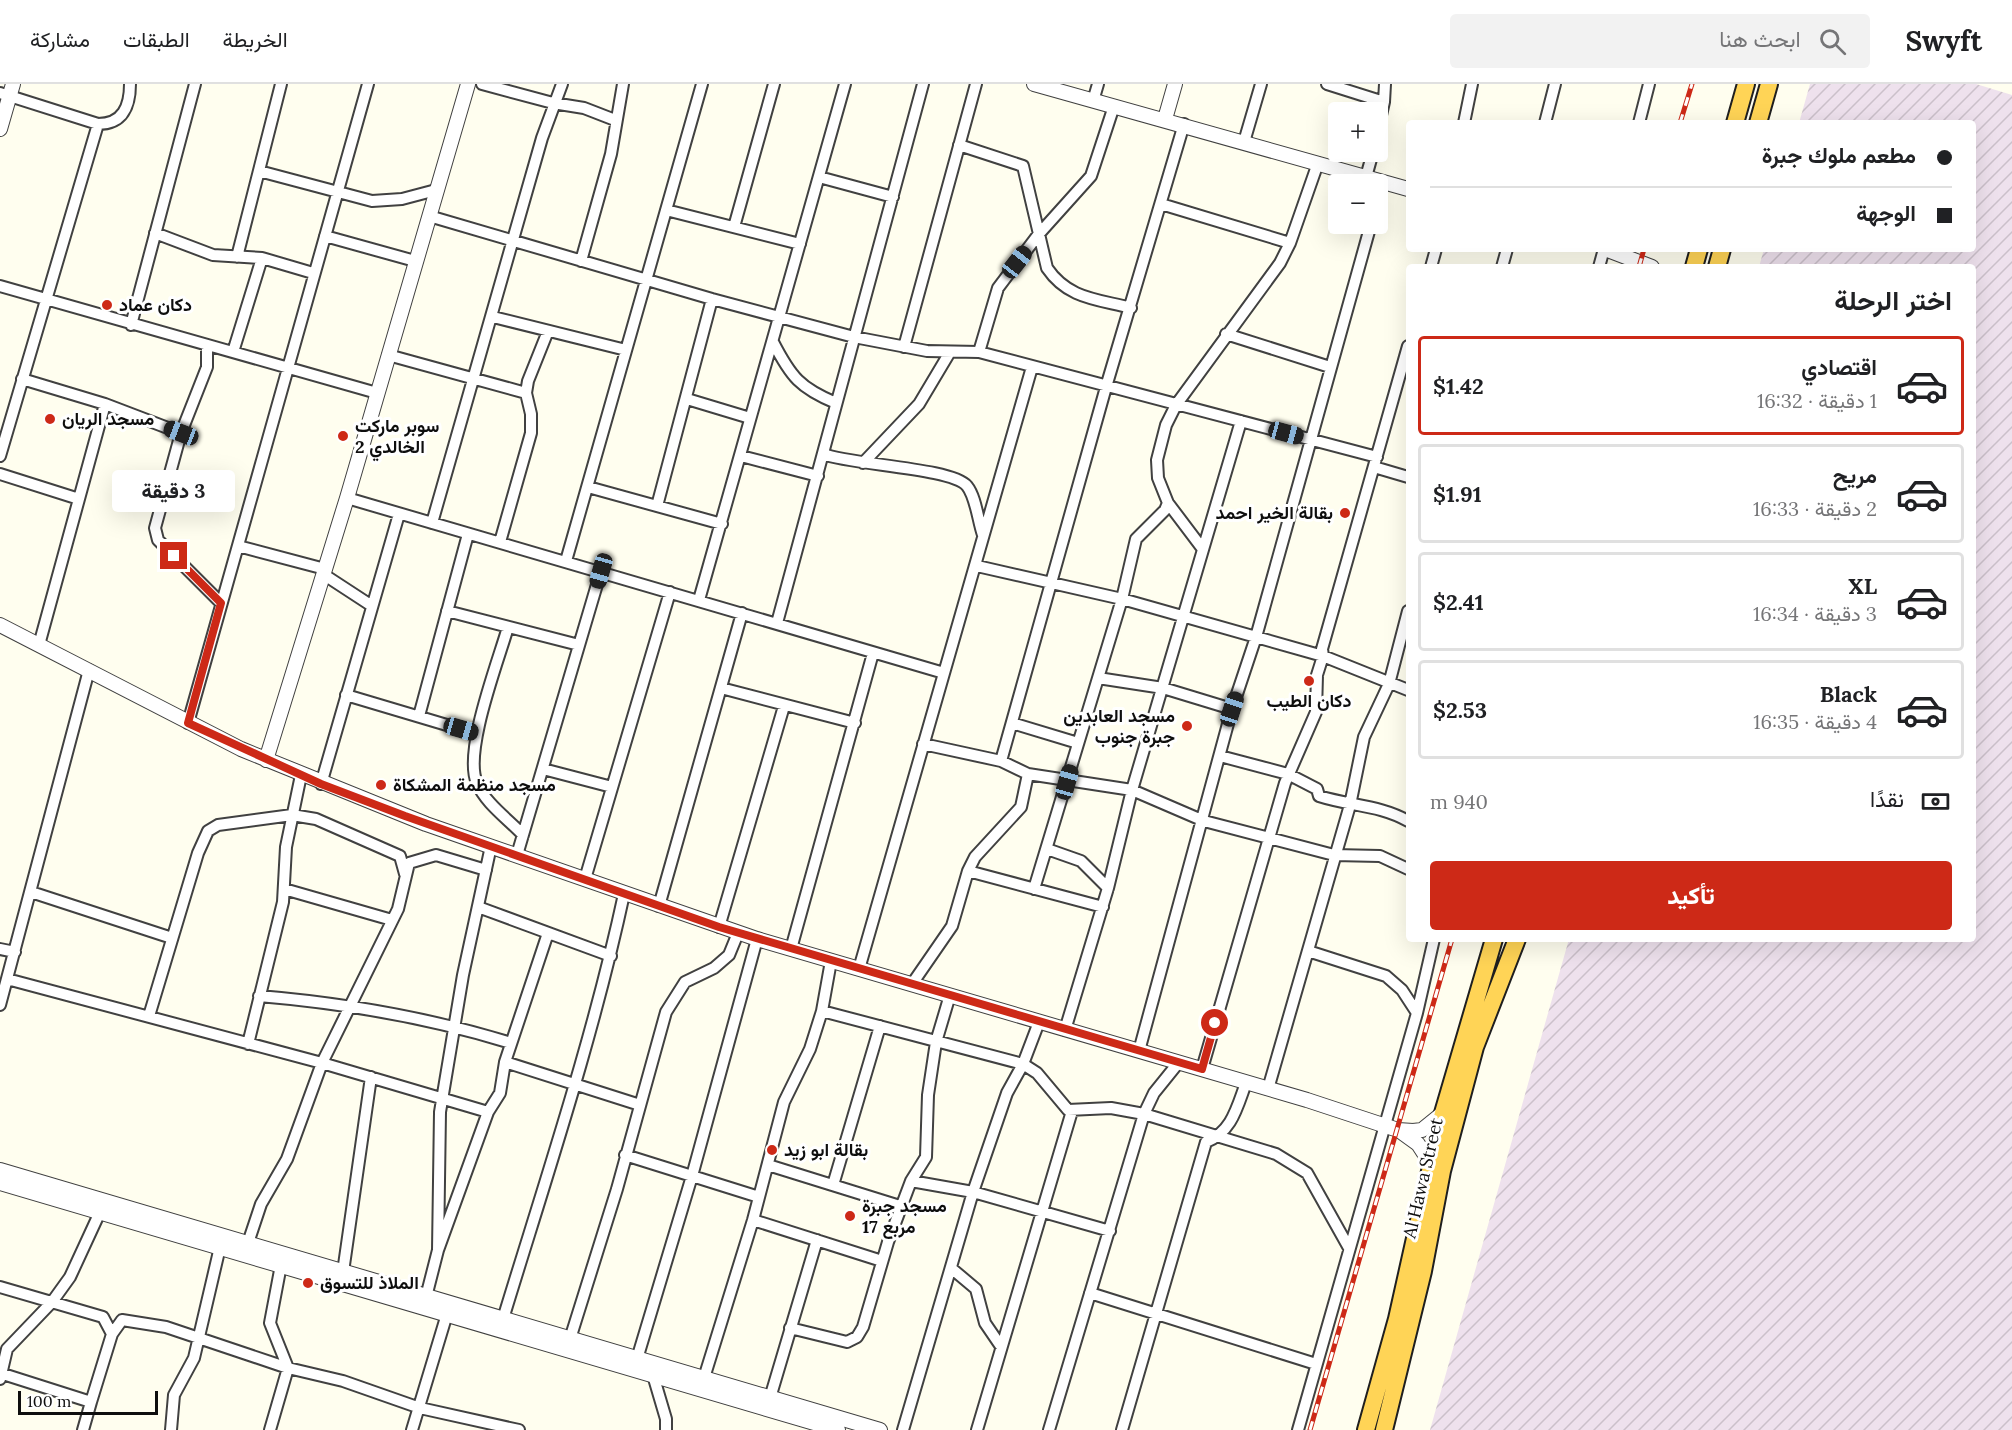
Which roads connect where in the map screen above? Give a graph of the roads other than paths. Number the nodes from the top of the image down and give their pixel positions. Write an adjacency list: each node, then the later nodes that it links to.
1 (130, 84): 38 (street)
2 (195, 84): 56 (street)
3 (281, 84): 44 (street)
4 (368, 84): 50 (street)
5 (468, 84): 49 (street)
6 (482, 84): 29 (street)
7 (562, 84): 29 (street)
8 (623, 84): 32 (street)
9 (702, 84): 53 (street)
10 (774, 84): 55 (street)
11 (845, 84): 46 (street)
12 (923, 84): 51 (street)
13 (976, 84): 42 (street)
14 (1034, 84): 27 (street)
15 (1098, 84): 27 (street)
16 (1175, 84): 31 (street)
17 (1261, 84): 41 (street)
18 (1327, 84): 25 (street)
19 (1385, 84): 28 (street)
20 (1472, 84): 33 (street)
21 (1555, 84): 34 (street)
22 (1649, 84): 35 (street)
23 (1746, 84): 36 (highway)
24 (1769, 84): 37 (highway)
25 (1341, 86): 28 (street)
26 (8, 91): 38 (street); 40 (street)
27 (1093, 101): 30 (street)
28 (1384, 102)
29 (553, 103): 32 (street); 60 (street)
30 (1114, 106): 31 (street); 58 (street)
31 (1165, 119): 39 (street)
32 (615, 120): 67 (street)
33 (1465, 120)
34 (1546, 120)
35 (1640, 120)
36 (1736, 120)
37 (1759, 120)
38 (98, 124): 72 (street)
39 (1184, 124): 41 (street); 52 (street)
40 (0, 129)
41 (1244, 142): 43 (street)
42 (959, 145): 58 (street); 83 (street)
43 (1318, 163): 45 (street); 61 (street)
44 (259, 171): 50 (street); 64 (street)
45 (1356, 174)
46 (819, 177): 51 (street); 62 (street)
47 (1388, 183): 48 (street)
48 (1406, 188)
49 (436, 190): 50 (street); 54 (street)
50 (337, 193): 59 (street)
51 (893, 197): 80 (street)
52 (1161, 204): 61 (street); 74 (street)
53 (666, 210): 55 (street); 70 (street)
54 (429, 216): 60 (street); 66 (street)
55 (734, 227): 62 (street)
56 (155, 233): 64 (street); 77 (street)
57 (1368, 234): 91 (street)
58 (1038, 235): 74 (street); 87 (street)
59 (325, 236): 66 (street); 69 (street)
60 (512, 242): 67 (street); 75 (street)
61 (1290, 243): 79 (street)
62 (800, 244): 76 (street)
63 (1613, 252): 68 (street)
64 (237, 257): 65 (street)
65 (262, 258): 69 (street); 85 (street)
66 (415, 261): 89 (street)
67 (581, 261): 70 (street)
68 (1644, 264)
69 (314, 273): 92 (street)
70 (646, 280): 73 (street); 84 (street)
71 (0, 286): 72 (street)
72 (45, 297): 77 (street); 93 (street)
73 (712, 299): 76 (street); 98 (street)
74 (1131, 308): 95 (street)
75 (493, 317): 78 (street); 94 (street)
76 (780, 318): 80 (street); 81 (street)
77 (131, 325): 82 (street)
78 (548, 332): 84 (street); 97 (street)
79 (1226, 334): 91 (street); 101 (street)
80 (854, 336): 83 (street); 99 (street)
81 (773, 342): 99 (street); 102 (street)
82 (207, 345): 85 (street); 104 (street)
83 (904, 347): 86 (street)
84 (626, 350): 114 (street)
85 (233, 352): 92 (street)
86 (950, 352): 87 (street); 110 (street)
87 (979, 352): 90 (street)
88 (1406, 353): 109 (street)
89 (388, 355): 94 (street); 96 (street)
90 (1032, 367): 95 (street); 123 (street)
91 (1330, 367): 105 (street)
92 (289, 368): 96 (street); 125 (street)
93 (22, 379): 100 (street); 107 (street)
94 (474, 379): 97 (street); 120 (street)
95 (1106, 387): 101 (street); 131 (street)
96 (377, 393): 115 (street)
97 (526, 393): 124 (street)
98 (687, 399): 102 (street); 118 (street)
99 (836, 403): 106 (street)
100 (105, 404): 104 (street); 116 (street)
101 (1176, 405): 103 (street); 117 (street)
102 (750, 418): 108 (street)
103 (1241, 421): 105 (street); 126 (street)
104 (181, 433): 135 (street)
105 (1309, 439): 109 (street); 144 (street)
106 (824, 454): 110 (street); 112 (street)
107 (0, 456)
108 (741, 456): 112 (street); 121 (street)
109 (1376, 462): 113 (street); 148 (street)
110 (863, 463): 123 (street)
111 (0, 474): 116 (street)
112 (818, 476): 141 (street)
113 (1406, 476)
114 (588, 487): 118 (street); 127 (street)
115 (347, 498): 119 (street); 129 (street)
116 (79, 499): 145 (street)
117 (1168, 503): 126 (street); 133 (street)
118 (657, 506): 121 (street)
119 (399, 513): 120 (street); 136 (street)
120 (432, 523): 122 (street)
121 (722, 524): 134 (street)
122 (468, 534): 124 (street); 137 (street)
123 (983, 535): 128 (street)
124 (500, 542): 127 (street)
125 (238, 546): 129 (street); 135 (street)
126 (1202, 548): 139 (street)
127 (566, 561): 130 (street)
128 (977, 566): 131 (street); 150 (street)
129 (324, 571): 136 (street); 167 (street)
130 (601, 571): 132 (street); 146 (street)
131 (1052, 585): 133 (street); 162 (street)
132 (670, 591): 134 (street); 175 (street)
133 (1122, 599): 139 (street); 151 (street)
134 (699, 600): 138 (street)
135 (221, 603): 160 (street)
136 (372, 606): 156 (street)
137 (447, 611): 143 (street); 159 (street)
138 (742, 613): 141 (street); 153 (street)
139 (1183, 617): 144 (street); 154 (street)
140 (1406, 619): 152 (street)
141 (777, 623): 147 (street)
142 (0, 625): 145 (street)
143 (508, 627): 146 (street); 163 (street)
144 (1256, 637): 148 (street); 158 (street)
145 (39, 645): 149 (street)
146 (579, 645): 169 (street)
147 (873, 652): 150 (street); 161 (street)
148 (1323, 656): 152 (street); 171 (street)
149 (89, 670): 160 (street); 195 (street)
150 (944, 673): 165 (street)
151 (1098, 678): 154 (street); 164 (street)
152 (1389, 684): 155 (street); 177 (street)
153 (720, 688): 157 (street); 197 (street)
154 (1163, 688): 158 (street); 176 (street)
155 (1406, 689)
156 (346, 695): 159 (street); 174 (street)
157 (784, 706): 161 (street); 201 (street)
158 (1232, 709): 166 (street)
159 (419, 716): 163 (street)
160 (188, 723): 167 (street)
161 (855, 723): 210 (street)
162 (1012, 723): 164 (street); 168 (street)
163 (477, 734): 181 (street)
164 (1078, 743): 173 (street)
165 (923, 744): 168 (street); 215 (street)
166 (1220, 756): 171 (street); 179 (street)
167 (266, 760): 172 (street)
168 (1001, 762): 170 (street)
169 (543, 769): 175 (street); 181 (street)
170 (1028, 774): 173 (street); 189 (street)
171 (1288, 774): 177 (street); 182 (street)
172 (301, 775): 174 (street); 178 (street)
173 (1067, 782): 176 (street); 184 (street)
174 (321, 784): 183 (street)
175 (612, 787): 191 (street)
176 (1132, 790): 179 (street); 192 (street)
177 (1350, 805): 180 (street); 186 (street)
178 (292, 814): 190 (street); 193 (street); 204 (street)
179 (1204, 820): 182 (street); 232 (street)
180 (1406, 820)
181 (523, 835): 185 (street)
182 (1269, 839): 186 (street); 237 (street)
183 (491, 846): 185 (street); 188 (street)
184 (1047, 849): 192 (street); 194 (street)
185 (517, 855): 191 (street)
186 (1334, 855): 187 (street); 211 (street)
187 (1406, 868)
188 (486, 870): 190 (street); 198 (street)
189 (968, 871): 194 (street); 217 (street)
190 (406, 876): 200 (street)
191 (585, 879): 196 (street)
192 (1108, 888): 199 (street)
193 (284, 889): 200 (street); 219 (street)
194 (1034, 889): 199 (street)
195 (30, 892): 204 (street); 212 (street)
196 (624, 894): 197 (street); 213 (street)
197 (659, 906): 201 (street)
198 (478, 907): 202 (street); 226 (street)
199 (1103, 907): 228 (street)
200 (392, 920): 221 (street)
201 (719, 927): 203 (street)
202 (548, 933): 213 (street); 230 (street)
203 (738, 933): 205 (street); 243 (street)
204 (172, 938): 224 (street)
205 (757, 939): 210 (street); 255 (street)
206 (1433, 942): 223 (street)
207 (1493, 942): 246 (highway, Al Hawa Street)
208 (1516, 942): 311 (highway, Al Hawa Street)
209 (0, 949): 212 (street)
210 (791, 950): 214 (street)
211 (1308, 951): 223 (street); 241 (street)
212 (15, 952): 216 (street)
213 (611, 956): 239 (street)
214 (831, 961): 215 (street); 222 (street)
215 (859, 969): 217 (street)
216 (7, 979): 220 (street); 224 (street)
217 (912, 984): 218 (street)
218 (950, 995): 225 (street); 229 (street)
219 (259, 996): 221 (street); 231 (street)
220 (0, 1005)
221 (348, 1008): 226 (street); 235 (street)
222 (822, 1011): 227 (street); 253 (street)
223 (1417, 1013): 248 (street)
224 (149, 1016): 231 (street)
225 (1039, 1022): 228 (street); 236 (street)
226 (454, 1025): 230 (street); 242 (street)
227 (880, 1026): 229 (street); 258 (street)
228 (1065, 1030): 232 (street)
229 (936, 1041): 236 (street); 256 (street)
230 (511, 1042): 233 (street)
231 (248, 1044): 235 (street)
232 (1139, 1051): 234 (street)
233 (505, 1062): 239 (street); 245 (street)
234 (1179, 1062): 237 (street); 247 (street)
235 (322, 1063): 238 (street); 267 (street)
236 (1023, 1064): 244 (street); 259 (street)
237 (1202, 1069): 240 (street)
238 (371, 1077): 242 (street); 274 (street)
239 (576, 1083): 243 (street); 281 (street)
240 (1246, 1083): 241 (street); 250 (street)
241 (1268, 1089): 248 (street)
242 (442, 1097): 245 (street); 270 (street)
243 (640, 1105): 251 (street)
244 (1072, 1111): 247 (street); 262 (street)
245 (488, 1112): 270 (street)
246 (1443, 1113): 249 (street); 252 (highway, Al Hawa Street)
247 (1144, 1114): 250 (street); 265 (street)
248 (1385, 1125): 249 (street); 269 (street)
249 (1398, 1130): 252 (street)
250 (1220, 1137): 269 (street); 279 (street)
251 (625, 1155): 255 (street); 285 (street)
252 (1431, 1164): 310 (highway, Al Hawa Street)
253 (768, 1165): 258 (street); 260 (street)
254 (0, 1170): 267 (street)
255 (692, 1176): 260 (street); 288 (street)
256 (911, 1181): 259 (street); 261 (street)
257 (0, 1183): 263 (street)
258 (833, 1185): 261 (street)
259 (973, 1192): 262 (street); 273 (street)
260 (759, 1197): 264 (street)
261 (903, 1207): 271 (street)
262 (1041, 1211): 265 (street); 286 (street)
263 (100, 1212): 268 (street); 278 (street)
264 (753, 1220): 266 (street); 293 (street)
265 (1110, 1231): 276 (street)
266 (817, 1240): 271 (street); 282 (street)
267 (248, 1243): 274 (street)
268 (220, 1247): 272 (street); 284 (street)
269 (1349, 1248): 289 (street)
270 (438, 1250): 277 (street)
271 (882, 1261): 282 (street)
272 (281, 1265): 280 (street); 290 (street)
273 (951, 1268): 286 (street); 305 (street)
274 (343, 1272): 277 (street)
275 (0, 1287): 278 (street)
276 (1090, 1293): 279 (street); 307 (street)
277 (426, 1297): 281 (street)
278 (52, 1302): 283 (street); 287 (street)
279 (1155, 1312): 289 (street); 308 (street)
280 (447, 1314): 291 (street); 296 (street)
281 (503, 1319): 285 (street)
282 (790, 1329): 294 (street)
283 (112, 1334): 284 (street); 295 (street)
284 (199, 1338): 290 (street); 298 (street)
285 (570, 1339): 288 (street)
286 (1000, 1345): 306 (street)
287 (4, 1348): 292 (street)
288 (637, 1359): 293 (street)
289 (1316, 1364): 309 (street)
290 (288, 1368): 296 (street); 299 (street)
291 (653, 1375): 302 (street); 303 (street)
292 (1, 1377): 295 (street)
293 (704, 1378): 294 (street)
294 (770, 1398): 304 (street)
295 (91, 1401): 297 (street)
296 (420, 1408): 300 (street); 301 (street)
297 (83, 1430)
298 (171, 1430)
299 (270, 1430)
300 (412, 1430)
301 (519, 1430)
302 (666, 1430)
303 (838, 1430)
304 (880, 1430)
305 (903, 1430)
306 (977, 1430)
307 (1049, 1430)
308 (1122, 1430)
309 (1299, 1430)
310 (1366, 1430)
311 (1384, 1430)

